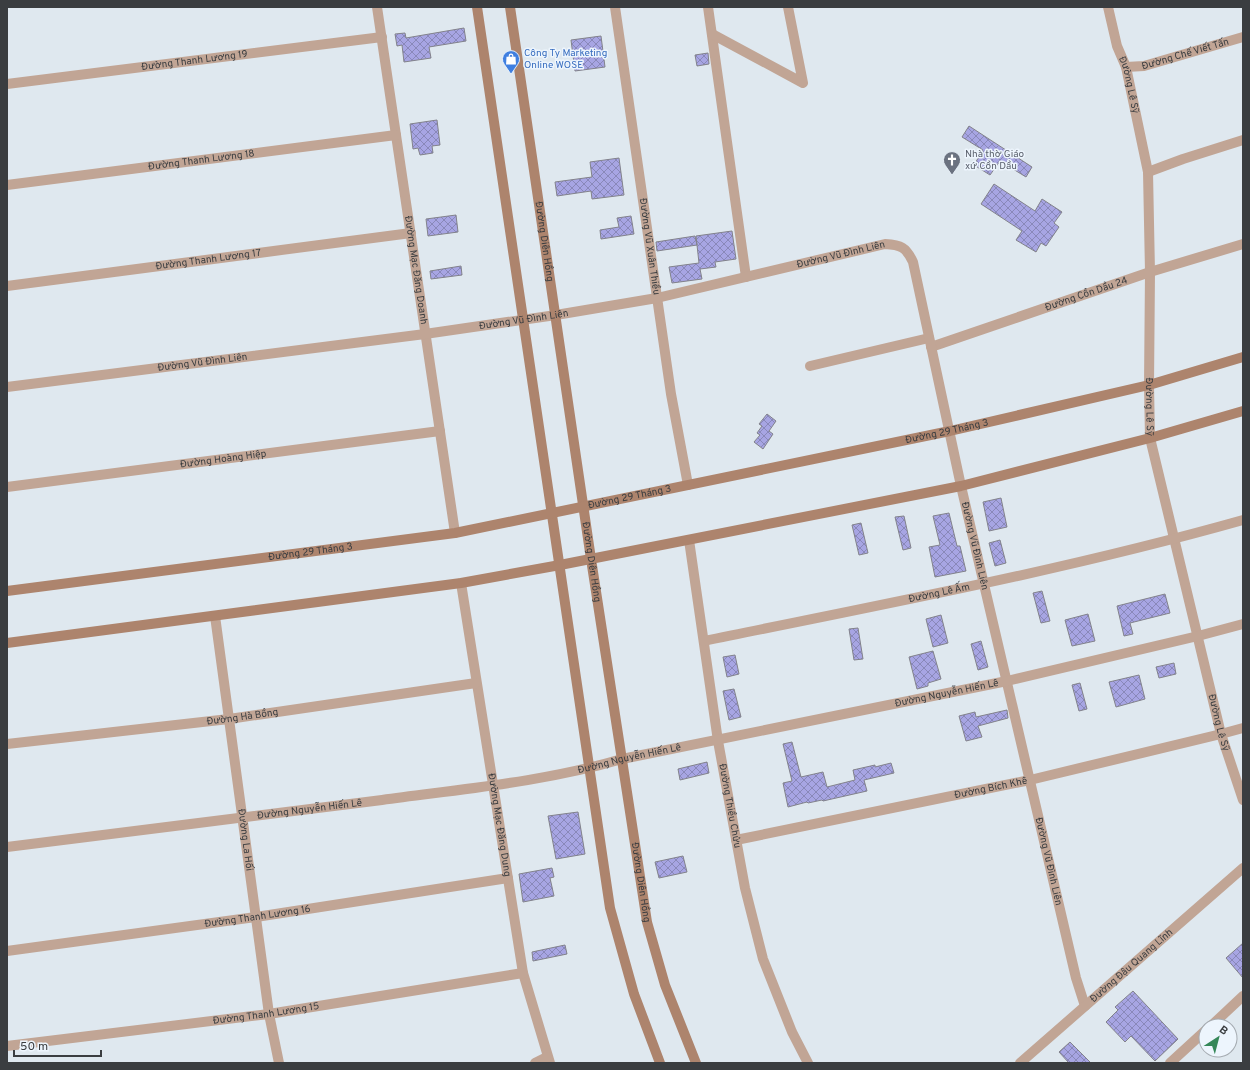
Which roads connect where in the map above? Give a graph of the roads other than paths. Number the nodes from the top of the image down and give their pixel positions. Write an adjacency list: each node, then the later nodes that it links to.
1 (377, 7): 9 (street, Đường Mạc Đăng Doanh)
2 (477, 7): 24 (street)
3 (510, 7): 23 (street, Đường Diên Hồng)
4 (615, 7): 22 (street, Đường Vũ Xuân Thiều)
5 (708, 7): 8 (street)
6 (788, 7): 8 (street)
7 (1108, 7): 11 (street, Đường Lê Sỹ)
8 (712, 34): 20 (street)
9 (382, 37): 12 (street, Đường Thanh Lương 19); 13 (street, Đường Mạc Đăng Doanh)
10 (1243, 37): 11 (street, Đường Chế Viết Tấn)
11 (1126, 67): 15 (street, Đường Lê Sỹ)
12 (7, 84)
13 (396, 135): 16 (street, Đường Thanh Lương 18); 17 (street, Đường Mạc Đăng Doanh)
14 (1243, 140): 15 (street)
15 (1148, 172): 19 (street, Đường Lê Sỹ)
16 (7, 185)
17 (410, 233): 21 (street, Đường Thanh Lương 17); 25 (street, Đường Mạc Đăng Doanh)
18 (1243, 244): 19 (street, Đường Cồn Dầu 24)
19 (1150, 272): 26 (street, Đường Cồn Dầu 24); 29 (street, Đường Lê Sỹ)
20 (746, 277): 22 (street, Đường Vũ Đình Liên); 26 (street, Đường Vũ Đình Liên)
21 (7, 286)
22 (657, 298): 23 (street, Đường Vũ Đình Liên); 35 (street, Đường Vũ Xuân Thiều)
23 (556, 315): 24 (street, Đường Vũ Đình Liên); 38 (street, Đường Diên Hồng)
24 (524, 320): 25 (street, Đường Vũ Đình Liên); 39 (street)
25 (426, 334): 30 (street, Đường Vũ Đình Liên); 32 (street, Đường Mạc Đăng Doanh)
26 (930, 342): 28 (street, Đường Cồn Dầu 24); 33 (street, Đường Vũ Đình Liên)
27 (1243, 358): 29 (street, Đường 29 Tháng 3)
28 (810, 366)
29 (1149, 385): 33 (street, Đường 29 Tháng 3); 34 (street, Đường Lê Sỹ)
30 (7, 387)
31 (1243, 411): 34 (street)
32 (440, 430): 37 (street, Đường Hoàng Hiệp); 41 (street, Đường Mạc Đăng Doanh)
33 (950, 431): 35 (street, Đường 29 Tháng 3); 36 (street, Đường Vũ Đình Liên)
34 (1150, 438): 36 (street); 42 (street, Đường Lê Sỹ)
35 (688, 485): 38 (street, Đường 29 Tháng 3)
36 (961, 486): 43 (street); 46 (street, Đường Vũ Đình Liên)
37 (7, 487)
38 (584, 506): 39 (street, Đường 29 Tháng 3); 44 (street, Đường Diên Hồng)
39 (552, 513): 41 (street, Đường 29 Tháng 3); 45 (street)
40 (1243, 520): 42 (street, Đường Lê Ấm)
41 (455, 533): 48 (street, Đường 29 Tháng 3)
42 (1175, 539): 46 (street, Đường Lê Ấm); 51 (street, Đường Lê Sỹ)
43 (689, 540): 44 (street); 52 (street, Đường Thiều Chửu)
44 (591, 559): 45 (street); 61 (street, Đường Diên Hồng)
45 (560, 565): 47 (street); 62 (street)
46 (984, 583): 52 (street, Đường Lê Ấm); 54 (street, Đường Vũ Đình Liên)
47 (461, 584): 49 (street); 55 (street, Đường Mạc Đăng Dung)
48 (7, 590)
49 (215, 616): 53 (street); 56 (street, Đường La Hối)
50 (1243, 624): 51 (street, Đường Nguyễn Hiến Lê)
51 (1198, 636): 54 (street, Đường Nguyễn Hiến Lê); 58 (street, Đường Lê Sỹ)
52 (704, 641): 59 (street, Đường Thiều Chửu)
53 (7, 643)
54 (1006, 681): 59 (street, Đường Nguyễn Hiến Lê); 63 (street, Đường Vũ Đình Liên)
55 (476, 683): 56 (street, Đường Hà Bồng); 64 (street, Đường Mạc Đăng Dung)
56 (229, 719): 60 (street, Đường Hà Bồng); 66 (street, Đường La Hối)
57 (1243, 728): 58 (street, Đường Bích Khê)
58 (1221, 734): 63 (street, Đường Bích Khê); 65 (street, Đường Lê Sỹ)
59 (718, 741): 61 (street, Đường Nguyễn Hiến Lê); 67 (street, Đường Thiều Chửu)
60 (7, 744)
61 (622, 759): 62 (street, Đường Nguyễn Hiến Lê); 84 (street, Đường Diên Hồng)
62 (590, 768): 64 (street, Đường Nguyễn Hiến Lê); 83 (street)
63 (1030, 780): 67 (street, Đường Bích Khê); 75 (street, Đường Vũ Đình Liên)
64 (493, 785): 66 (street, Đường Nguyễn Hiến Lê); 70 (street, Đường Mạc Đăng Dung)
65 (1243, 800)
66 (243, 818): 68 (street, Đường Nguyễn Hiến Lê); 71 (street, Đường La Hối)
67 (736, 840): 85 (street, Đường Thiều Chửu)
68 (7, 847)
69 (1243, 868): 75 (street, Đường Đậu Quang Lĩnh)
70 (508, 878): 71 (street, Đường Thanh Lương 16); 73 (street, Đường Mạc Đăng Dung)
71 (256, 917): 72 (street, Đường Thanh Lương 16); 76 (street, Đường La Hối)
72 (7, 951)
73 (523, 973): 76 (street, Đường Thanh Lương 15); 80 (street, Đường Mạc Đăng Dung)
74 (1243, 996): 77 (street)
75 (1085, 1006): 86 (street, Đường Đậu Quang Lĩnh)
76 (269, 1014): 79 (street, Đường Thanh Lương 15); 81 (street, Đường La Hối)
77 (1219, 1018)
78 (1198, 1037): 87 (street)
79 (7, 1046)
80 (549, 1060): 82 (street)
81 (279, 1063)
82 (535, 1063)
83 (660, 1063)
84 (696, 1063)
85 (808, 1063)
86 (1020, 1063)
87 (1170, 1063)

